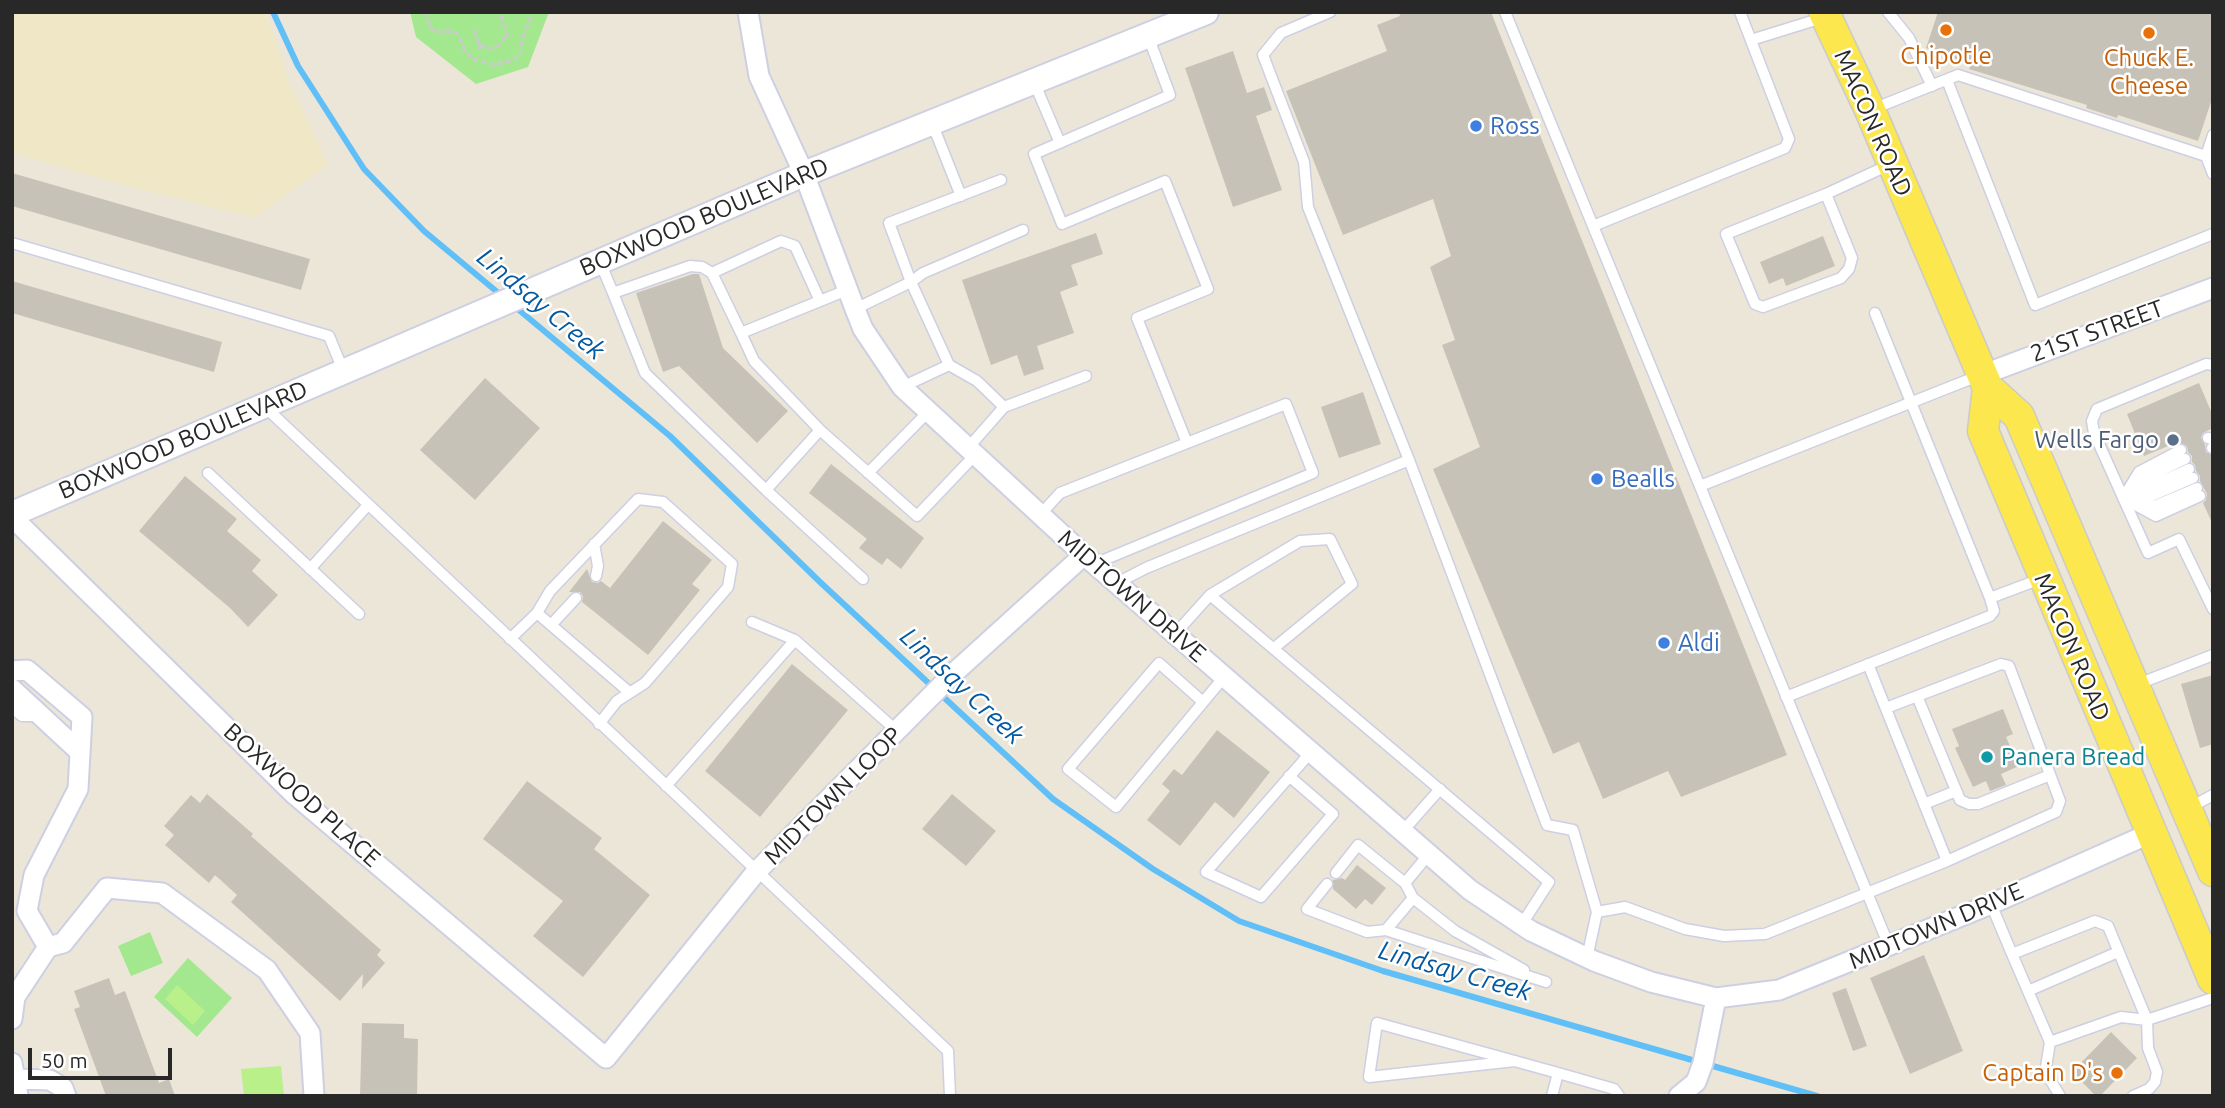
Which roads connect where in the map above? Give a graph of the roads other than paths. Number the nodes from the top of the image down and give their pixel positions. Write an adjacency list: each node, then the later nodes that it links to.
1 (748, 12): 19 (street, MIDTOWN DRIVE)
2 (1206, 12): 8 (street, BOXWOOD BOULEVARD)
3 (1330, 12): 51 (lane)
4 (1505, 12): 24 (lane)
5 (1740, 12): 9 (lane)
6 (1888, 12): 12 (lane)
7 (1825, 14): 9 (lane); 13 (main road, MACON ROAD)
8 (1147, 36): 11 (street, BOXWOOD BOULEVARD); 16 (lane)
9 (1751, 40): 24 (lane)
10 (1947, 80): 12 (lane); 17 (lane); 26 (lane)
11 (1034, 82): 14 (street, BOXWOOD BOULEVARD); 16 (lane)
12 (1932, 86): 13 (lane)
13 (1870, 110): 18 (main road, MACON ROAD)
14 (932, 123): 19 (street, BOXWOOD BOULEVARD); 23 (lane)
15 (2213, 135): 17 (lane)
16 (1060, 143): 49 (lane)
17 (2206, 156): 20 (lane)
18 (1893, 164): 22 (lane); 42 (main road, MACON ROAD)
19 (804, 174): 28 (street, BOXWOOD BOULEVARD); 32 (street, MIDTOWN DRIVE)
20 (2213, 174)
21 (1001, 180): 23 (lane)
22 (1826, 194): 22 (lane)
23 (961, 195): 30 (lane)
24 (1593, 226): 55 (lane)
25 (1023, 230): 30 (lane)
26 (2213, 234)
27 (12, 243): 40 (lane)
28 (600, 262): 33 (lane); 40 (street, BOXWOOD BOULEVARD)
29 (712, 273): 33 (lane); 34 (lane); 37 (lane)
30 (911, 282): 35 (lane); 38 (lane)
31 (2213, 288): 42 (street, 21ST STREET)
32 (847, 290): 34 (lane); 35 (street, MIDTOWN DRIVE)
33 (613, 293): 56 (lane)
34 (820, 301): 37 (lane)
35 (855, 309): 43 (street, MIDTOWN DRIVE)
36 (1875, 313): 44 (lane)
37 (741, 332): 48 (lane)
38 (949, 365): 43 (lane); 46 (lane)
39 (2213, 365): 57 (lane)
40 (344, 372): 45 (street, BOXWOOD BOULEVARD)
41 (1086, 376): 46 (lane)
42 (1985, 382): 44 (lane); 65 (main road, MACON ROAD); 84 (main road, MACON ROAD)
43 (902, 387): 47 (street, MIDTOWN DRIVE)
44 (1912, 403): 55 (lane); 70 (lane)
45 (263, 406): 58 (lane); 59 (street, BOXWOOD BOULEVARD)
46 (1004, 407): 50 (lane)
47 (928, 412): 50 (street, MIDTOWN DRIVE); 54 (lane)
48 (820, 430): 54 (lane); 56 (lane)
49 (1186, 443): 60 (lane); 62 (lane)
50 (972, 452): 54 (lane); 60 (street, MIDTOWN DRIVE)
51 (1409, 460): 67 (lane); 117 (lane)
52 (208, 473): 63 (lane)
53 (2191, 473): 57 (lane); 57 (lane); 57 (lane)
54 (868, 474)
55 (1700, 486): 89 (lane)
56 (766, 489): 66 (lane)
57 (2123, 498): 71 (lane)
58 (368, 505): 63 (lane); 77 (lane)
59 (12, 515): 132 (street, BOXWOOD PLACE)
60 (1040, 515): 62 (street, MIDTOWN DRIVE)
61 (594, 544): 64 (lane); 72 (lane); 86 (lane)
62 (1089, 559): 67 (street, MIDTOWN DRIVE); 95 (street, MIDTOWN LOOP)
63 (310, 569): 73 (lane)
64 (596, 576)
65 (2043, 578): 70 (lane); 106 (main road, MACON ROAD)
66 (863, 579)
67 (1117, 583): 76 (street, MIDTOWN DRIVE)
68 (1210, 595): 76 (lane); 79 (lane); 79 (lane)
69 (576, 598): 75 (lane)
70 (1990, 598): 81 (lane)
71 (2213, 609)
72 (537, 613): 75 (lane); 77 (lane)
73 (359, 614)
74 (752, 622): 78 (lane)
75 (551, 625): 86 (lane)
76 (1175, 634): 83 (street, MIDTOWN DRIVE)
77 (510, 639): 94 (lane)
78 (795, 640): 95 (lane); 100 (lane)
79 (1273, 649): 101 (lane)
80 (2213, 655): 84 (lane)
81 (1868, 664): 89 (lane); 92 (lane)
82 (12, 671): 88 (street)
83 (1224, 677): 90 (lane); 97 (street, MIDTOWN DRIVE)
84 (2133, 686): 103 (main road, MACON ROAD)
85 (12, 690): 93 (street)
86 (629, 692): 94 (lane)
87 (1917, 696): 92 (lane); 98 (lane); 102 (lane)
88 (59, 697): 93 (street); 96 (street)
89 (1786, 697): 114 (lane)
90 (1203, 702): 90 (lane)
91 (12, 708): 93 (lane)
92 (1886, 708): 104 (lane)
93 (43, 716): 96 (street)
94 (599, 723): 100 (lane)
95 (898, 732): 110 (street, MIDTOWN LOOP)
96 (80, 752): 121 (street)
97 (1311, 752): 99 (lane); 105 (street, MIDTOWN DRIVE)
98 (2050, 775): 102 (lane); 108 (lane)
99 (1289, 776): 99 (lane)
100 (666, 786): 110 (lane)
101 (1440, 789): 105 (lane); 118 (lane)
102 (1956, 791): 104 (lane)
103 (2200, 802): 109 (main road, MACON ROAD)
104 (1924, 804): 108 (lane)
105 (1403, 831): 107 (street, MIDTOWN DRIVE)
106 (2151, 834): 116 (street, MIDTOWN DRIVE); 125 (main road, MACON ROAD)
107 (1429, 854): 112 (lane); 118 (street, MIDTOWN DRIVE)
108 (1947, 861): 114 (lane)
109 (2213, 870)
110 (756, 872): 132 (street, MIDTOWN LOOP); 139 (lane)
111 (1336, 873): 112 (lane)
112 (1405, 883): 115 (lane)
113 (1326, 884): 119 (lane)
114 (1867, 893): 117 (lane); 120 (lane)
115 (1413, 898): 119 (lane); 119 (lane)
116 (1991, 904): 120 (street, MIDTOWN DRIVE); 123 (lane)
117 (1597, 912): 124 (lane)
118 (1522, 924): 124 (street, MIDTOWN DRIVE)
119 (1386, 930)
120 (1889, 946): 127 (street, MIDTOWN DRIVE)
121 (48, 947): 129 (street); 138 (street)
122 (2118, 952): 123 (lane); 126 (lane); 130 (lane)
123 (2012, 954): 126 (lane)
124 (1587, 958): 127 (street, MIDTOWN DRIVE)
125 (2213, 979)
126 (2028, 991): 131 (lane)
127 (1716, 998): 136 (street)
128 (2213, 998): 130 (lane)
129 (12, 1019)
130 (2147, 1020): 131 (lane); 143 (lane)
131 (2050, 1042): 142 (lane)
132 (606, 1058)
133 (1515, 1061): 133 (lane); 134 (lane)
134 (1558, 1073): 140 (lane); 141 (lane)
135 (15, 1079): 137 (street)
136 (1684, 1095)
137 (66, 1096)
138 (314, 1096)
139 (950, 1096)
140 (1552, 1096)
141 (1619, 1096)
142 (2060, 1096)
143 (2133, 1096)

